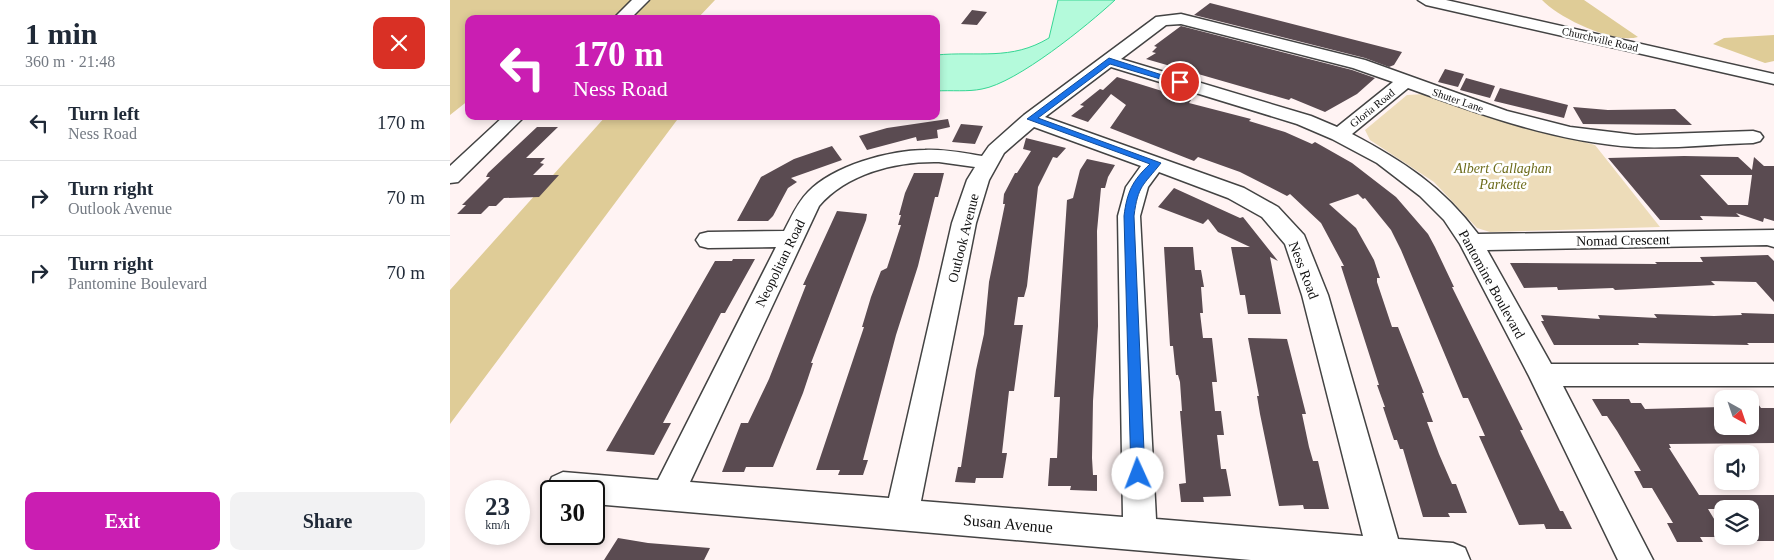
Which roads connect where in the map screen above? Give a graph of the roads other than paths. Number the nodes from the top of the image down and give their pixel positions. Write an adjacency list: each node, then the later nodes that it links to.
1 (641, 0): 3 (street)
2 (1426, 0): 6 (street, Churchville Road)
3 (624, 15)
4 (1169, 18): 5 (street, Outlook Avenue); 7 (street, Shuter Lane)
5 (1109, 61): 8 (street, Outlook Avenue); 10 (street, Pantomine Boulevard)
6 (1774, 79)
7 (1404, 82): 10 (street, Gloria Road); 11 (street, Shuter Lane)
8 (1031, 119): 12 (street, Outlook Avenue); 13 (street, Ness Road)
9 (512, 120): 14 (street)
10 (1339, 135): 18 (street, Pantomine Boulevard)
11 (1753, 138)
12 (987, 163): 15 (street, Neopolitan Road); 23 (street, Outlook Avenue)
13 (1156, 163): 24 (street); 25 (street, Ness Road)
14 (450, 177)
15 (792, 238): 17 (street); 22 (street, Neopolitan Road)
16 (1774, 239): 18 (street, Nomad Crescent)
17 (708, 240)
18 (1471, 242): 20 (street, Pantomine Boulevard)
19 (1774, 374): 20 (street)
20 (1543, 375): 27 (street, Pantomine Boulevard)
21 (605, 490): 22 (street, Susan Avenue)
22 (667, 496): 23 (street, Susan Avenue)
23 (902, 514): 24 (street, Susan Avenue)
24 (1140, 534): 25 (street, Susan Avenue)
25 (1385, 554): 26 (street, Susan Avenue)
26 (1453, 560)
27 (1636, 560)

